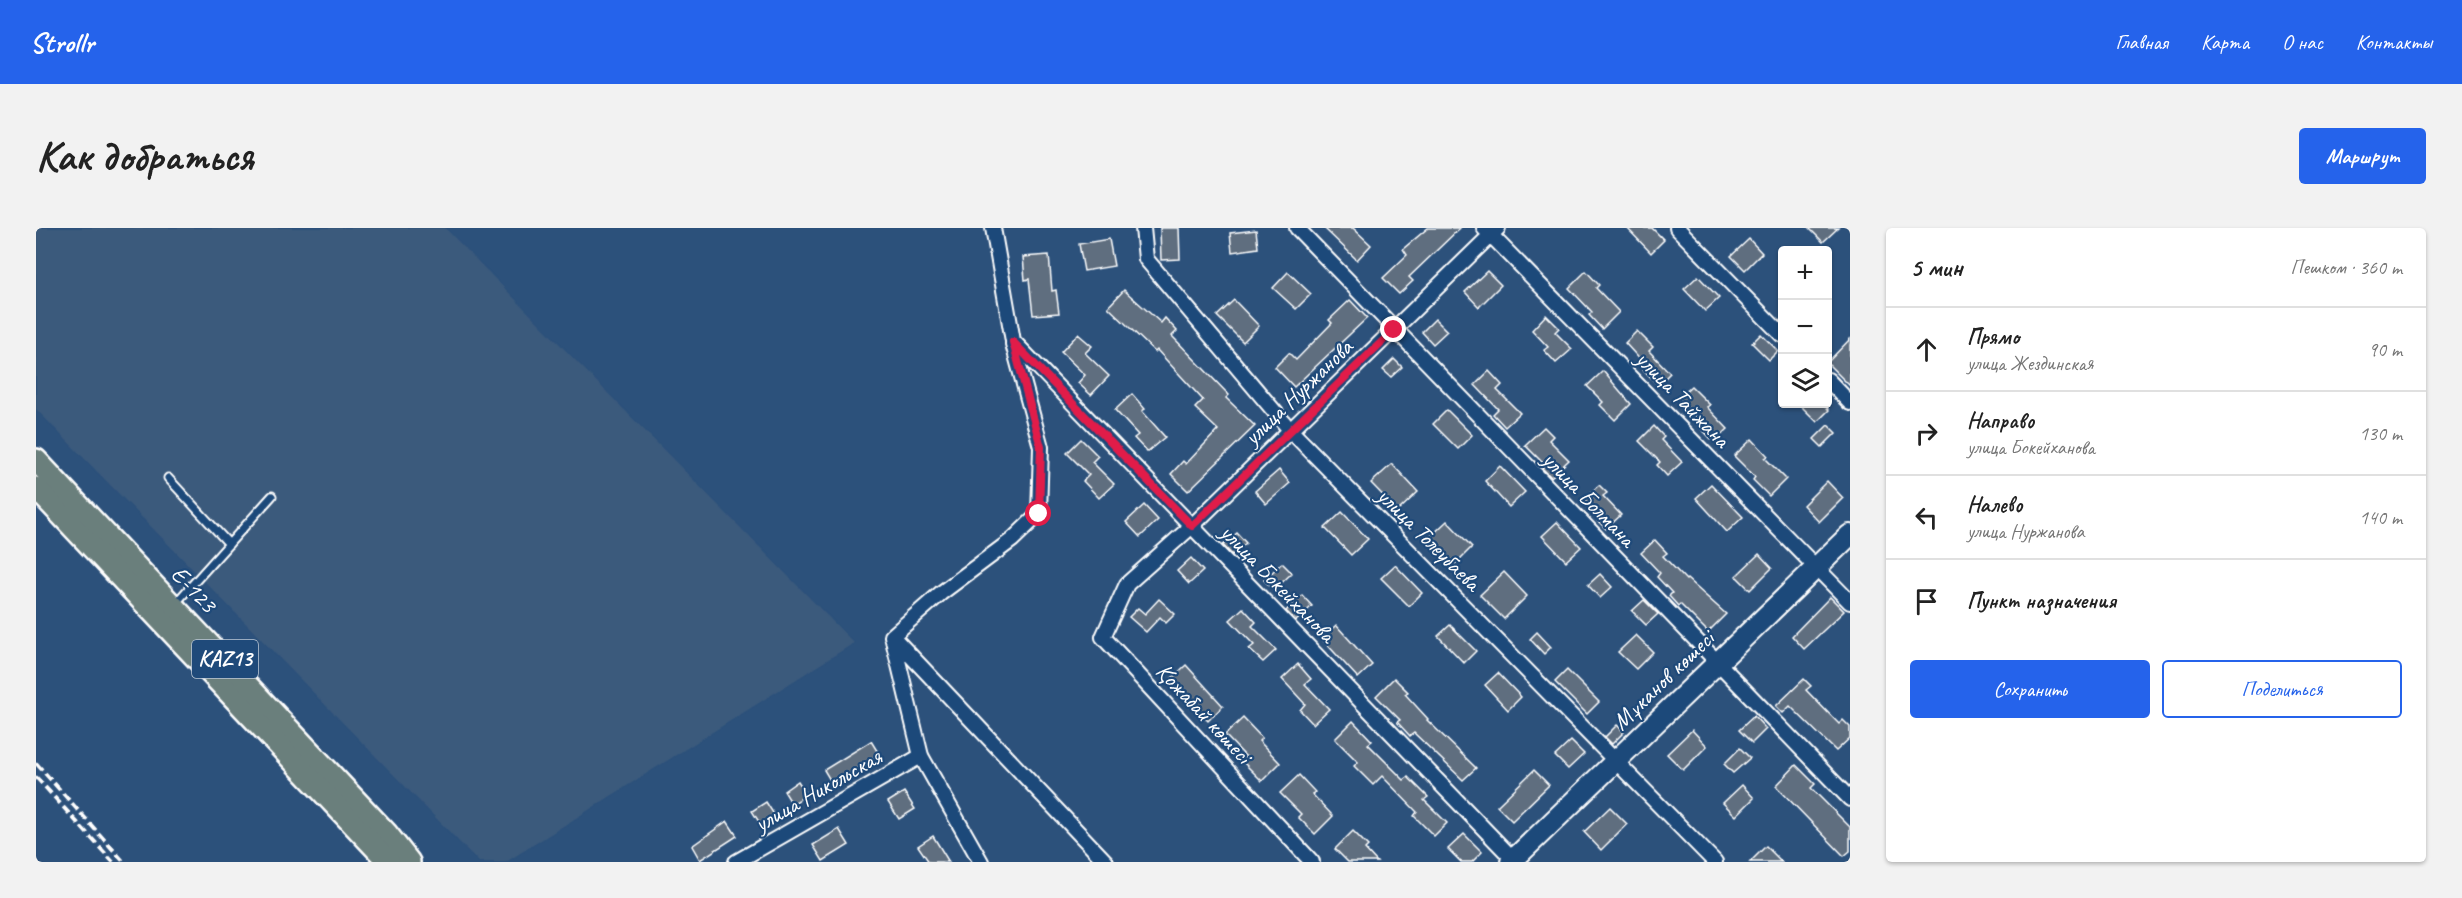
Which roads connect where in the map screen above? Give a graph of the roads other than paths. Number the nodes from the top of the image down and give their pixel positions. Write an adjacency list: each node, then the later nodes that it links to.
1 (993, 228): 8 (street)
2 (1143, 228): 11 (street, улица Толеубаева)
3 (1297, 228): 6 (street, улица Болмана)
4 (1677, 228): 7 (street)
5 (1491, 230): 6 (street, улица Нуржанова); 19 (street, улица Тайжана)
6 (1394, 330): 11 (street, улица Нуржанова); 24 (street, улица Болмана)
7 (1778, 331)
8 (1013, 342): 16 (street, улица Бокейханова); 23 (street)
9 (1832, 385): 10 (street)
10 (1850, 403)
11 (1291, 431): 16 (street, улица Нуржанова); 26 (street, улица Толеубаева)
12 (36, 460): 22 (main road, Е-123 / KAZ13)
13 (168, 478): 18 (lane)
14 (36, 488): 29 (main road, Е-123 / KAZ13)
15 (272, 496): 18 (lane)
16 (1192, 526): 20 (street, улица Нуржанова); 28 (street, улица Бокейханова)
17 (1850, 535): 19 (street, Мұканов көшесі)
18 (229, 544): 22 (lane)
19 (1816, 567): 21 (street, улица Тайжана); 24 (street, Мұканов көшесі)
20 (1127, 584): 34 (street, Қожабай көшесі)
21 (1850, 602)
22 (174, 605): 30 (main road, Е-123 / KAZ13)
23 (892, 636): 25 (street); 33 (street)
24 (1716, 664): 26 (street, Мұканов көшесі); 27 (street, улица Болмана)
25 (921, 756): 31 (street, улица Никольская); 32 (street)
26 (1616, 761): 28 (street, Мұканов көшесі); 35 (street, улица Толеубаева)
27 (1850, 799)
28 (1514, 861)
29 (389, 862)
30 (409, 862)
31 (736, 862)
32 (981, 862)
33 (1106, 862)
34 (1312, 862)
35 (1715, 862)

